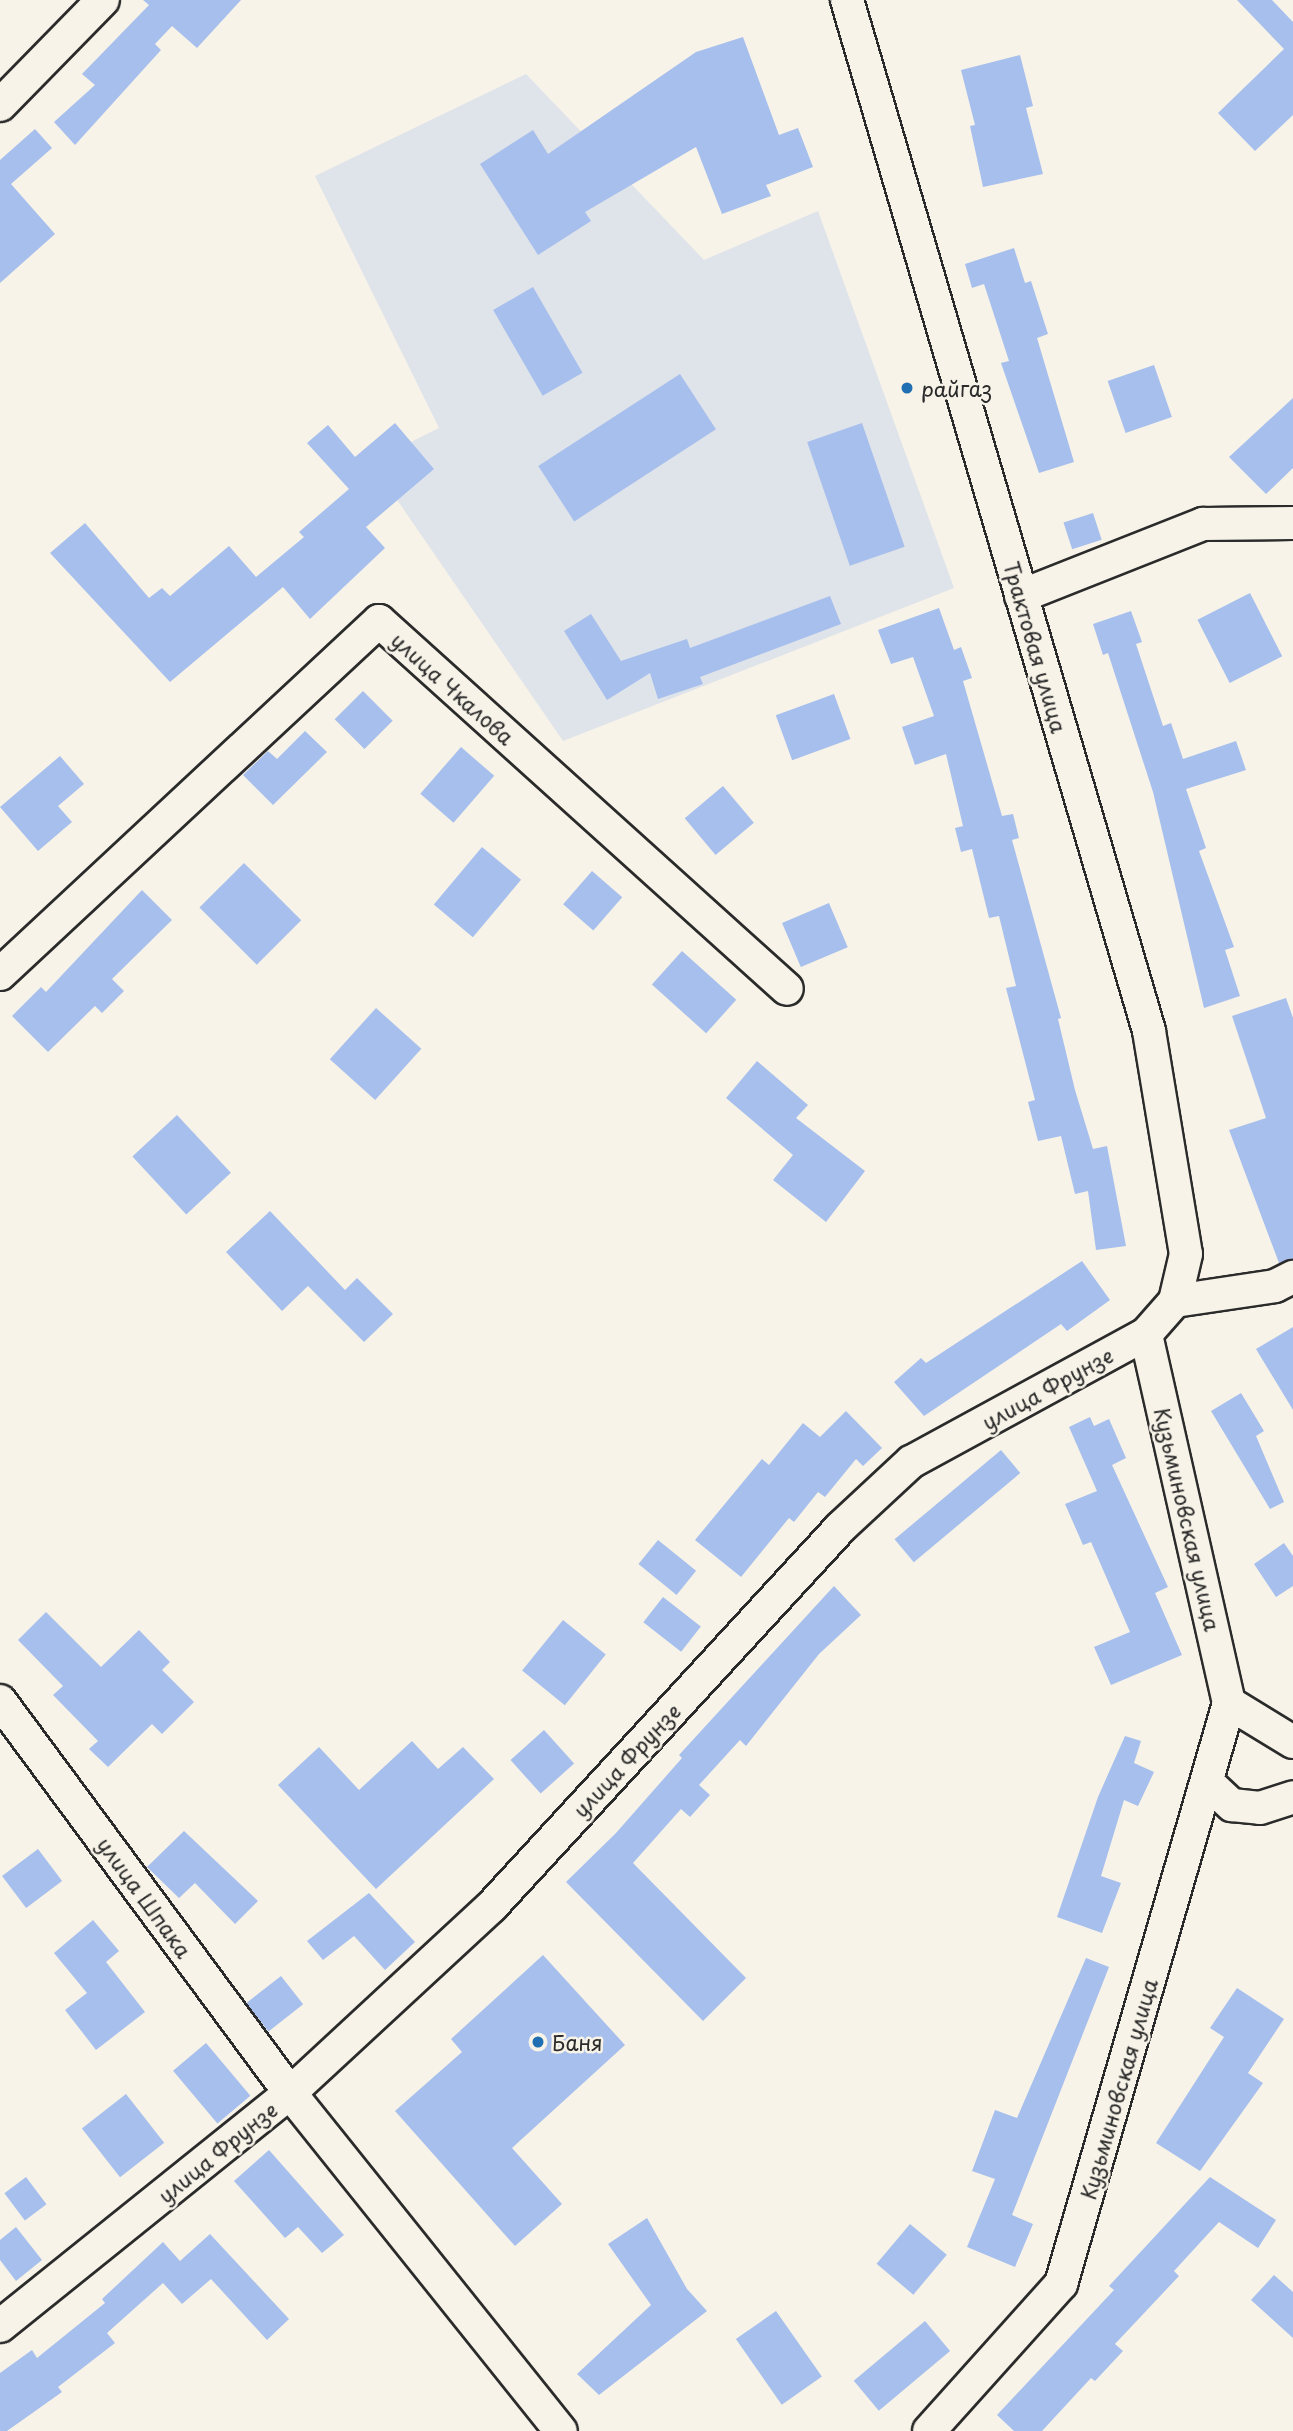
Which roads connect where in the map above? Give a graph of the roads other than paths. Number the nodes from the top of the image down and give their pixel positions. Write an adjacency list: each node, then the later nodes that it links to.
1 (103, 0): 3 (street)
2 (847, 0): 5 (street, Трактовая улица)
3 (0, 105)
4 (1293, 523): 5 (street)
5 (1021, 596): 9 (street, Трактовая улица)
6 (0, 974): 7 (street, улица Чкалова)
7 (787, 989)
8 (1293, 1277): 9 (street)
9 (1175, 1301): 10 (street, улица Фрунзе)
10 (1146, 1334): 12 (street, Кузьминовская улица); 16 (street, улица Фрунзе)
11 (0, 1701): 16 (street, улица Шпака)
12 (1229, 1703): 13 (street); 14 (street, Кузьминовская улица)
13 (1293, 1742)
14 (1207, 1782): 15 (street); 19 (street, Кузьминовская улица)
15 (1293, 1797)
16 (290, 2093): 17 (street, улица Фрунзе); 18 (street, улица Шпака)
17 (0, 2326)
18 (561, 2431)
19 (929, 2431)

